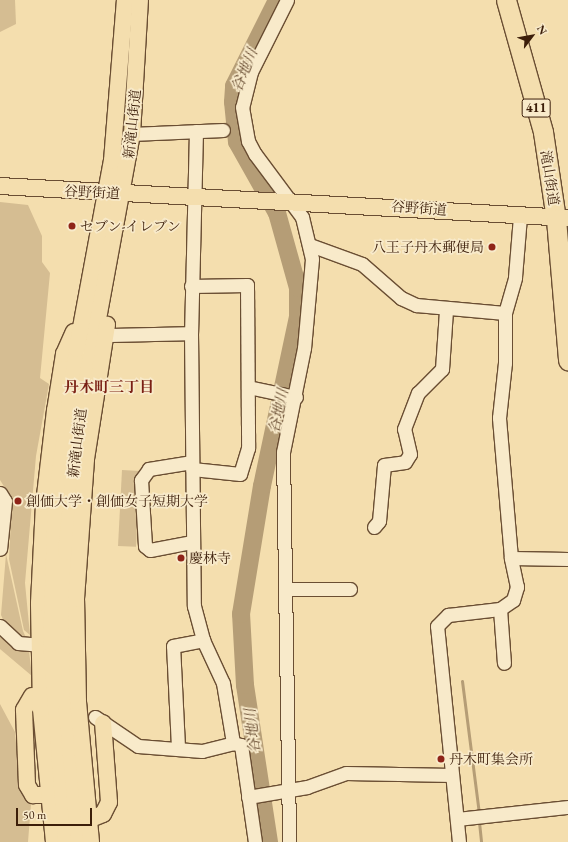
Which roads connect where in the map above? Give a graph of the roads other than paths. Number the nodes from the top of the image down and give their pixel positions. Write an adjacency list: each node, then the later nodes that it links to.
1 (114, 0): 8 (main road)
2 (125, 0): 8 (main road, 新滝山街道)
3 (140, 0): 7 (main road, 新滝山街道)
4 (150, 0): 7 (main road)
5 (287, 0): 16 (street)
6 (506, 0): 18 (highway, 滝山街道 / 411)
7 (139, 55): 11 (main road, 新滝山街道)
8 (115, 127): 13 (main road, 新滝山街道)
9 (223, 130): 10 (street)
10 (196, 131): 11 (street); 15 (street)
11 (132, 134): 14 (main road, 新滝山街道)
12 (0, 186): 13 (main road, 谷野街道)
13 (106, 193): 14 (main road, 谷野街道); 24 (main road, 新滝山街道)
14 (123, 193): 15 (main road, 谷野街道); 20 (main road, 新滝山街道)
15 (194, 196): 16 (main road, 谷野街道); 21 (street)
16 (287, 200): 17 (main road, 谷野街道); 19 (street)
17 (520, 216): 18 (main road, 谷野街道); 23 (street)
18 (562, 218): 27 (highway, 滝山街道 / 411)
19 (310, 245): 22 (street); 29 (street)
20 (111, 257): 26 (main road); 57 (main road, 新滝山街道)
21 (192, 286): 25 (street); 28 (street)
22 (446, 310): 23 (street); 32 (street)
23 (505, 313): 35 (street)
24 (82, 319): 42 (main road); 56 (main road, 新滝山街道)
25 (190, 333): 26 (street); 30 (street)
26 (106, 335): 54 (main road)
27 (568, 360)
28 (248, 387): 29 (street); 30 (street)
29 (293, 397): 37 (street)
30 (192, 466): 33 (street); 33 (street)
31 (3, 497): 34 (street)
32 (374, 527)
33 (192, 542): 41 (street)
34 (0, 549)
35 (511, 558): 36 (street); 39 (street)
36 (568, 559)
37 (285, 589): 38 (street); 49 (street)
38 (350, 589)
39 (500, 609): 43 (street); 48 (street)
40 (0, 626): 42 (street)
41 (203, 640): 46 (street); 47 (street)
42 (39, 645): 50 (main road)
43 (504, 663)
44 (32, 696): 50 (main road)
45 (99, 720): 47 (street); 54 (main road)
46 (233, 743): 47 (street); 51 (street)
47 (178, 747)
48 (452, 775): 49 (street); 53 (street)
49 (283, 792): 51 (street); 60 (street)
50 (48, 795): 55 (main road)
51 (252, 797): 59 (street)
52 (568, 807): 53 (street)
53 (457, 819): 61 (street)
54 (88, 820): 58 (main road)
55 (54, 842)
56 (66, 842)
57 (79, 842)
58 (91, 842)
59 (255, 842)
60 (289, 842)
61 (459, 842)

